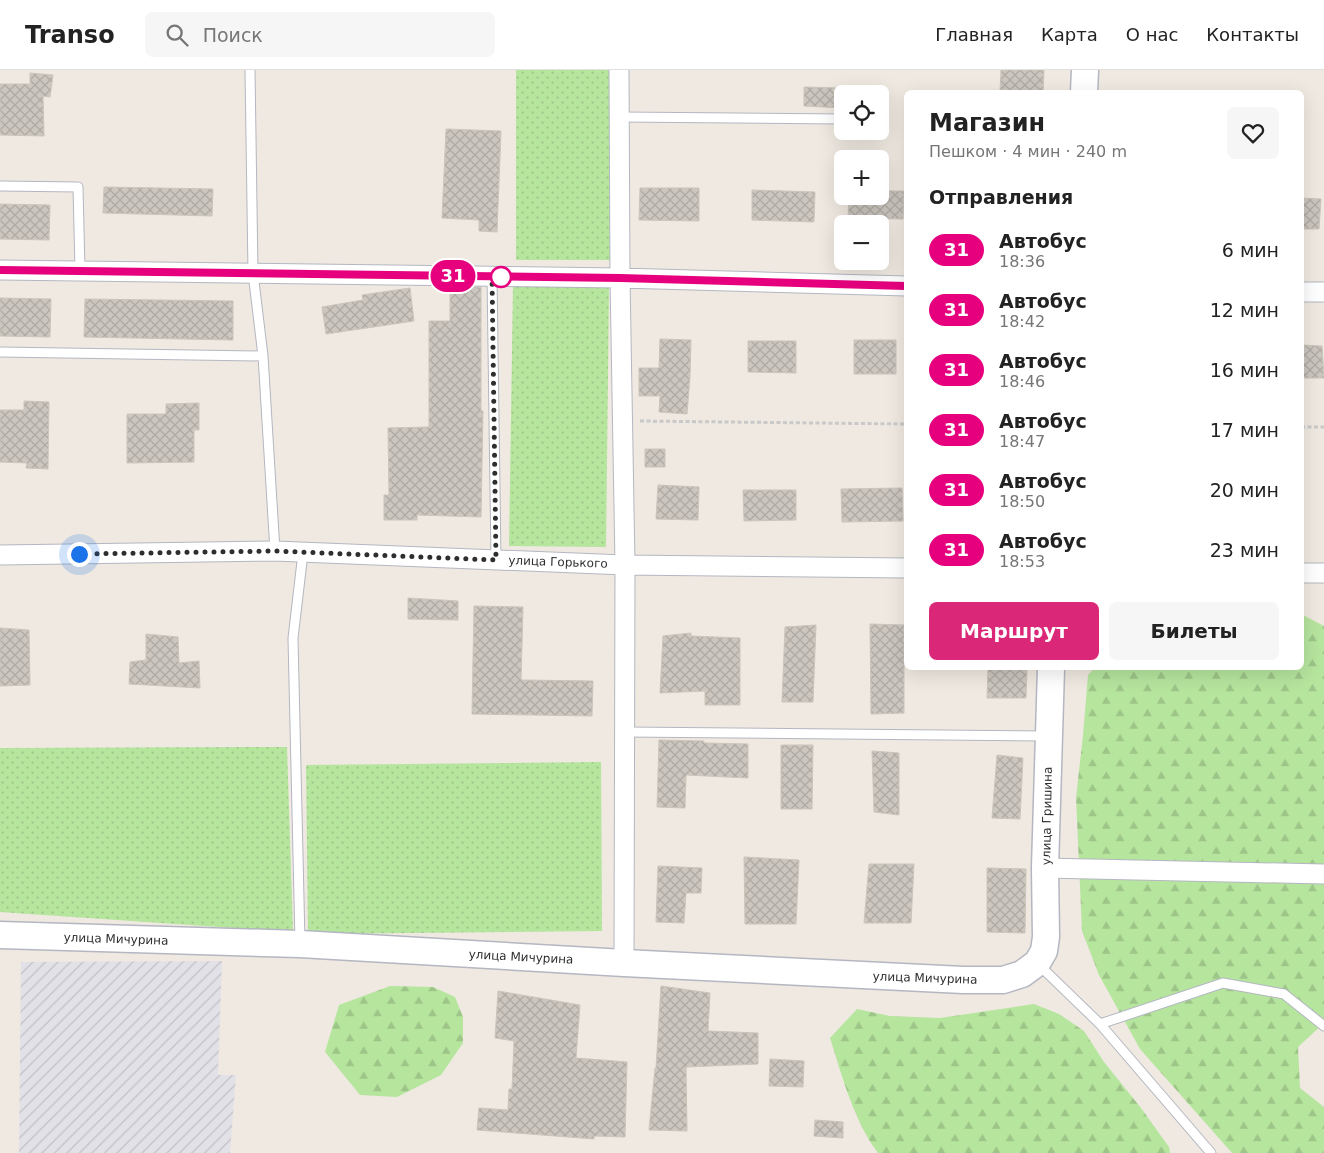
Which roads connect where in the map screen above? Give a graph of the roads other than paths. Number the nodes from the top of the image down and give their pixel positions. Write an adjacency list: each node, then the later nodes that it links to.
1 (250, 70): 10 (lane)
2 (619, 70): 5 (street)
3 (1085, 70): 4 (street)
4 (1084, 90)
5 (620, 117): 6 (lane); 12 (street)
6 (834, 118)
7 (0, 186): 9 (lane)
8 (0, 270): 9 (street)
9 (80, 271): 10 (street)
10 (253, 273): 11 (street); 17 (lane)
11 (492, 276): 12 (street); 21 (lane)
12 (620, 278): 13 (street); 22 (street)
13 (904, 286)
14 (1304, 292): 15 (street)
15 (1324, 292)
16 (0, 352): 17 (lane)
17 (263, 356): 18 (lane)
18 (275, 551): 19 (street, улица Горького); 20 (street, улица Горького)
19 (303, 552): 21 (street, улица Горького); 32 (lane)
20 (0, 555)
21 (496, 560): 22 (street, улица Горького)
22 (625, 565): 23 (street, улица Горького); 27 (street)
23 (904, 568)
24 (1304, 573): 25 (street)
25 (1324, 573)
26 (1051, 670): 28 (street, улица Гришина)
27 (625, 732): 28 (lane); 33 (street)
28 (1048, 736): 29 (street, улица Гришина)
29 (1046, 868): 30 (street); 34 (street, улица Гришина)
30 (1324, 874)
31 (0, 935): 32 (street, улица Мичурина)
32 (300, 944): 33 (street, улица Мичурина)
33 (624, 963): 34 (street, улица Мичурина)
34 (1037, 963): 35 (lane)
35 (1100, 1024): 36 (lane); 37 (lane)
36 (1324, 1026)
37 (1211, 1153)

